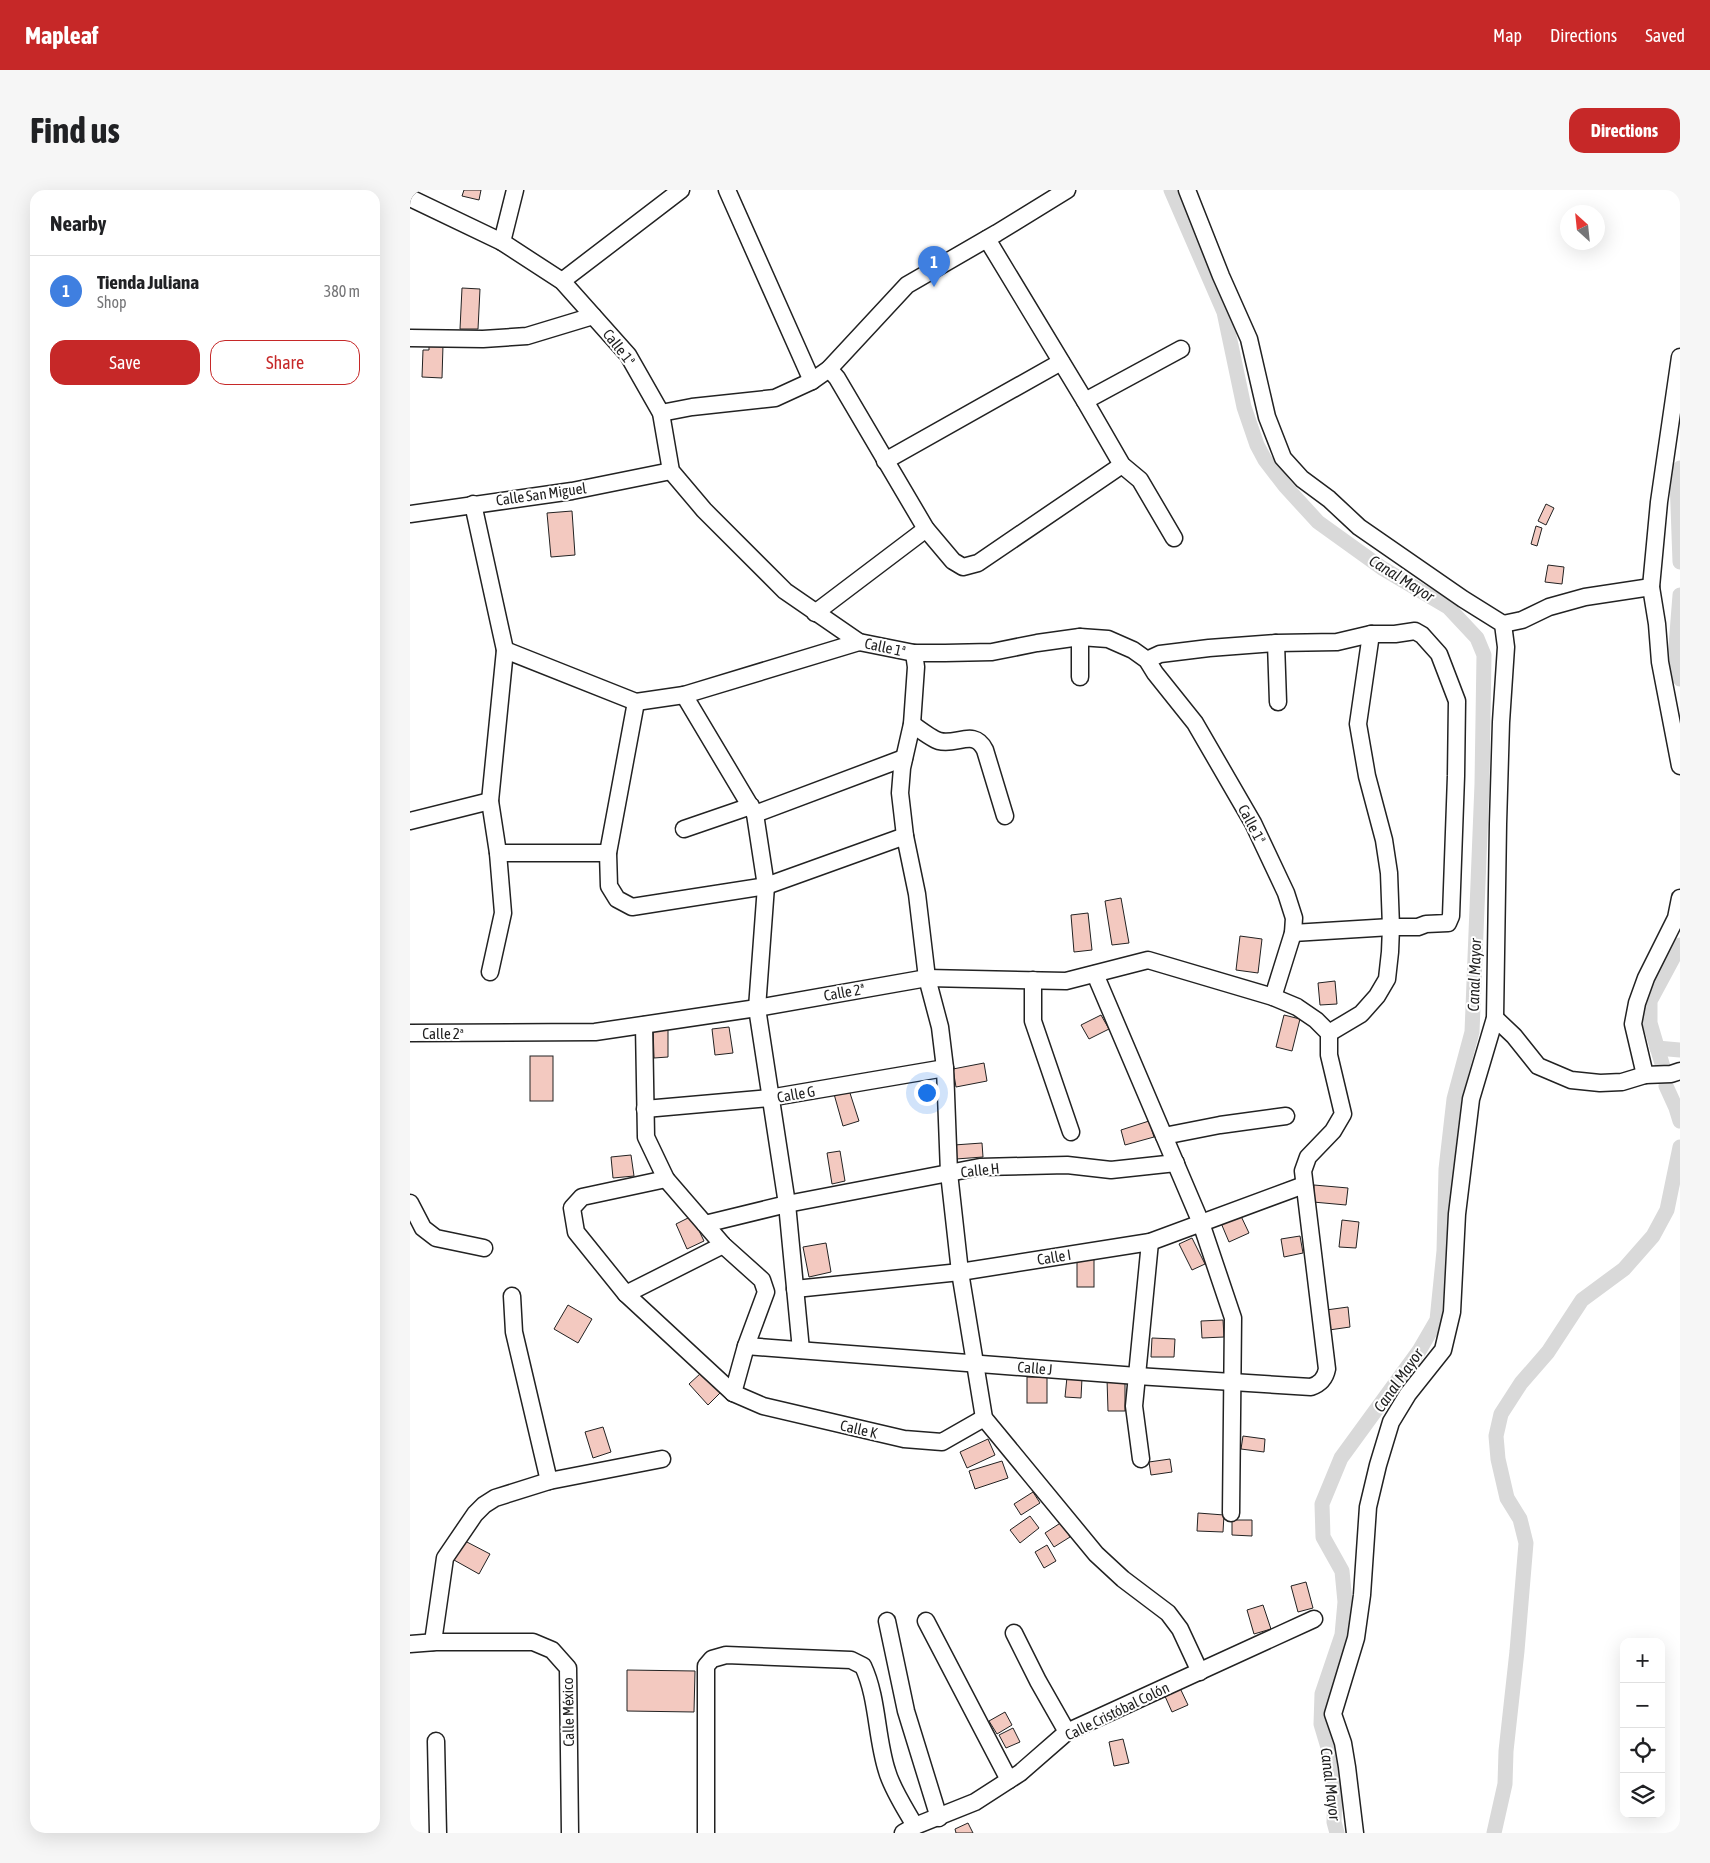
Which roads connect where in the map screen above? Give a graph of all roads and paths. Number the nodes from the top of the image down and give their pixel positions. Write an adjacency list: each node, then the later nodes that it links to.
1 (515, 190): 8 (street)
2 (681, 190): 9 (street)
3 (727, 190): 16 (street)
4 (1067, 190): 7 (street)
5 (1187, 190): 28 (street)
6 (410, 198): 8 (street, Calle 1ª)
7 (987, 239): 14 (street); 15 (street)
8 (502, 242): 9 (street, Calle 1ª)
9 (562, 281): 10 (street, Calle 1ª)
10 (593, 316): 11 (street); 18 (street, Calle 1ª)
11 (410, 338)
12 (1181, 348): 17 (street)
13 (1680, 357): 26 (street)
14 (1061, 362): 17 (street); 19 (street)
15 (829, 368): 16 (street); 19 (street)
16 (812, 381): 18 (street)
17 (1085, 401): 20 (street)
18 (661, 413): 21 (street, Calle 1ª)
19 (884, 461): 24 (street)
20 (1122, 465): 24 (street); 25 (street)
21 (671, 470): 22 (street, Calle San Miguel); 27 (street, Calle 1ª)
22 (473, 504): 23 (street, Calle San Miguel); 33 (street)
23 (410, 514)
24 (926, 529): 27 (street)
25 (1174, 538)
26 (1651, 587): 28 (street); 42 (street)
27 (815, 613): 31 (street, Calle 1ª)
28 (1503, 624): 61 (street)
29 (1371, 634): 32 (street); 53 (street); 53 (street)
30 (1080, 637): 34 (street, Calle 1ª); 35 (street, Calle 1ª); 36 (street)
31 (859, 642): 34 (street, Calle 1ª); 37 (street)
32 (1276, 643): 35 (street); 39 (street)
33 (505, 650): 38 (street); 43 (street)
34 (914, 653): 40 (street)
35 (1147, 660): 54 (street, Calle 1ª)
36 (1080, 677)
37 (684, 696): 38 (street); 44 (street)
38 (636, 702): 50 (street)
39 (1278, 702)
40 (912, 724): 41 (street); 45 (street)
41 (904, 758): 44 (street); 48 (street)
42 (1680, 766)
43 (490, 801): 46 (street); 49 (street)
44 (753, 810): 47 (street); 51 (street)
45 (1005, 816)
46 (410, 821)
47 (684, 829)
48 (905, 836): 51 (street); 57 (street)
49 (498, 853): 50 (street); 55 (street)
50 (608, 853): 51 (street)
51 (766, 886): 60 (street)
52 (1680, 898): 67 (street)
53 (1391, 927): 54 (street); 63 (street)
54 (1294, 934): 59 (street, Calle 1ª)
55 (490, 972)
56 (1095, 974): 58 (street, Calle 2ª); 59 (street, Calle 2ª); 72 (street)
57 (926, 978): 58 (street, Calle 2ª); 60 (street, Calle 2ª); 65 (street)
58 (1033, 980): 71 (street)
59 (1273, 997): 63 (street, Calle 2ª)
60 (757, 1008): 62 (street, Calle 2ª); 68 (street)
61 (1495, 1018): 67 (street); 114 (street)
62 (644, 1025): 64 (street, Calle 2ª); 69 (street)
63 (1329, 1033): 76 (street)
64 (410, 1034)
65 (945, 1068): 68 (street, Calle G); 74 (street)
66 (1680, 1071): 67 (street)
67 (1644, 1075)
68 (770, 1098): 69 (street, Calle G); 78 (street)
69 (645, 1109): 75 (street)
70 (1286, 1116): 72 (street)
71 (1071, 1132)
72 (1164, 1136): 73 (street)
73 (1176, 1163): 74 (street, Calle H); 79 (street)
74 (948, 1173): 78 (street, Calle H); 84 (street)
75 (666, 1180): 80 (street); 86 (street, Calle K)
76 (1304, 1185): 79 (street, Calle I); 92 (street, Calle J)
77 (410, 1203): 83 (street)
78 (787, 1204): 80 (street, Calle H); 85 (street)
79 (1201, 1222): 81 (street, Calle I); 92 (street)
80 (705, 1224): 82 (street)
81 (1150, 1242): 84 (street, Calle I); 91 (street)
82 (723, 1246): 86 (street); 88 (street)
83 (484, 1248)
84 (960, 1272): 85 (street, Calle I); 90 (street)
85 (795, 1289): 89 (street)
86 (626, 1294): 93 (street, Calle K)
87 (512, 1296): 97 (street)
88 (746, 1346): 89 (street, Calle J); 93 (street)
89 (801, 1350): 90 (street, Calle J)
90 (974, 1363): 91 (street, Calle J); 94 (street)
91 (1137, 1376): 92 (street, Calle J); 96 (street)
92 (1232, 1382): 98 (street)
93 (733, 1393): 94 (street, Calle K)
94 (984, 1418): 105 (street)
95 (662, 1459): 97 (street)
96 (1141, 1459)
97 (548, 1481): 103 (street)
98 (1231, 1513)
99 (1314, 1619): 105 (street, Calle Cristóbal Colón)
100 (887, 1621): 109 (street)
101 (926, 1621): 108 (street)
102 (1014, 1633): 106 (street)
103 (432, 1642): 104 (street, Calle México); 112 (street, Calle México)
104 (410, 1644)
105 (1200, 1672): 106 (street, Calle Cristóbal Colón)
106 (1067, 1732): 108 (street, Calle Cristóbal Colón)
107 (436, 1741): 111 (street)
108 (1009, 1780): 109 (street, Calle Cristóbal Colón)
109 (939, 1818): 110 (street, Calle Cristóbal Colón)
110 (909, 1830): 113 (street)
111 (438, 1833)
112 (570, 1833)
113 (706, 1833)
114 (1355, 1833)

